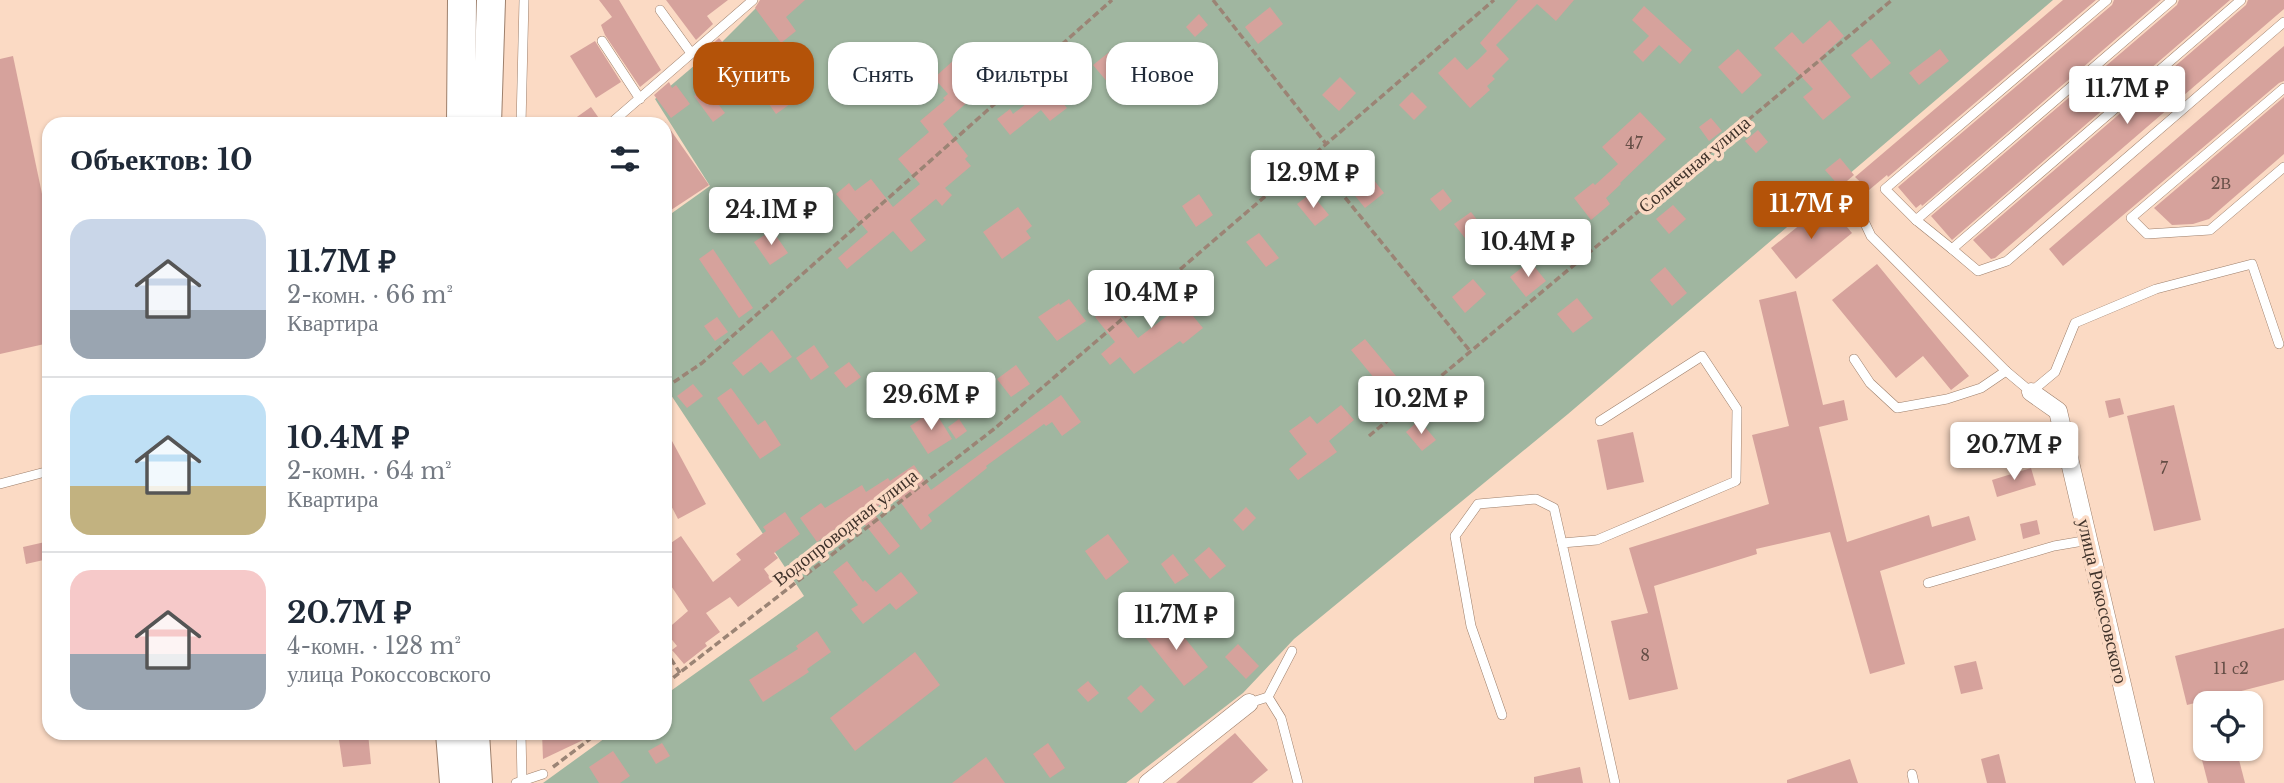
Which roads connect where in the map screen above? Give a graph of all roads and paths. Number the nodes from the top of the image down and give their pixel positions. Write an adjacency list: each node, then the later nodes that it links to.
1 (462, 0): 18 (main road)
2 (491, 0): 19 (main road)
3 (524, 0): 20 (lane)
4 (753, 0): 15 (lane)
5 (1112, 0): 32 (path)
6 (1213, 0): 22 (path)
7 (1494, 0): 22 (path, Водопроводная улица)
8 (1892, 0): 29 (path, Солнечная улица)
9 (2106, 0): 26 (lane)
10 (2172, 0): 26 (lane)
11 (2241, 0): 27 (lane)
12 (660, 10): 15 (lane)
13 (2284, 22): 27 (lane)
14 (602, 41): 17 (lane)
15 (691, 53): 17 (lane)
16 (2284, 88): 24 (lane)
17 (640, 99): 21 (lane)
18 (461, 117)
19 (487, 117)
20 (521, 117)
21 (618, 117)
22 (1327, 145): 23 (path, Водопроводная улица)
23 (1312, 157): 29 (path); 43 (path, Водопроводная улица)
24 (2284, 167)
25 (1850, 192): 31 (lane)
26 (1916, 220): 27 (lane)
27 (1952, 249)
28 (2279, 344): 33 (lane)
29 (1470, 351): 35 (path, Солнечная улица)
30 (1854, 359): 31 (lane)
31 (2006, 371): 33 (lane)
32 (672, 383)
33 (2031, 392): 38 (street, улица Рокоссовского)
34 (1601, 421): 39 (lane)
35 (1369, 436)
36 (42, 473): 37 (lane)
37 (0, 484)
38 (2090, 540): 40 (lane); 59 (street, улица Рокоссовского)
39 (1562, 543): 47 (lane); 58 (lane)
40 (1928, 583)
41 (1292, 651): 45 (lane)
42 (672, 661): 43 (path)
43 (680, 673): 44 (path, Водопроводная улица)
44 (672, 679)
45 (1268, 697): 46 (lane); 57 (lane)
46 (1249, 704): 56 (street)
47 (1502, 715)
48 (451, 740): 54 (main road)
49 (475, 740): 55 (main road)
50 (521, 740): 53 (lane)
51 (589, 740): 52 (path)
52 (543, 775): 53 (lane)
53 (519, 782)
54 (454, 783)
55 (478, 783)
56 (1148, 783)
57 (1298, 783)
58 (1615, 783)
59 (2145, 783)

